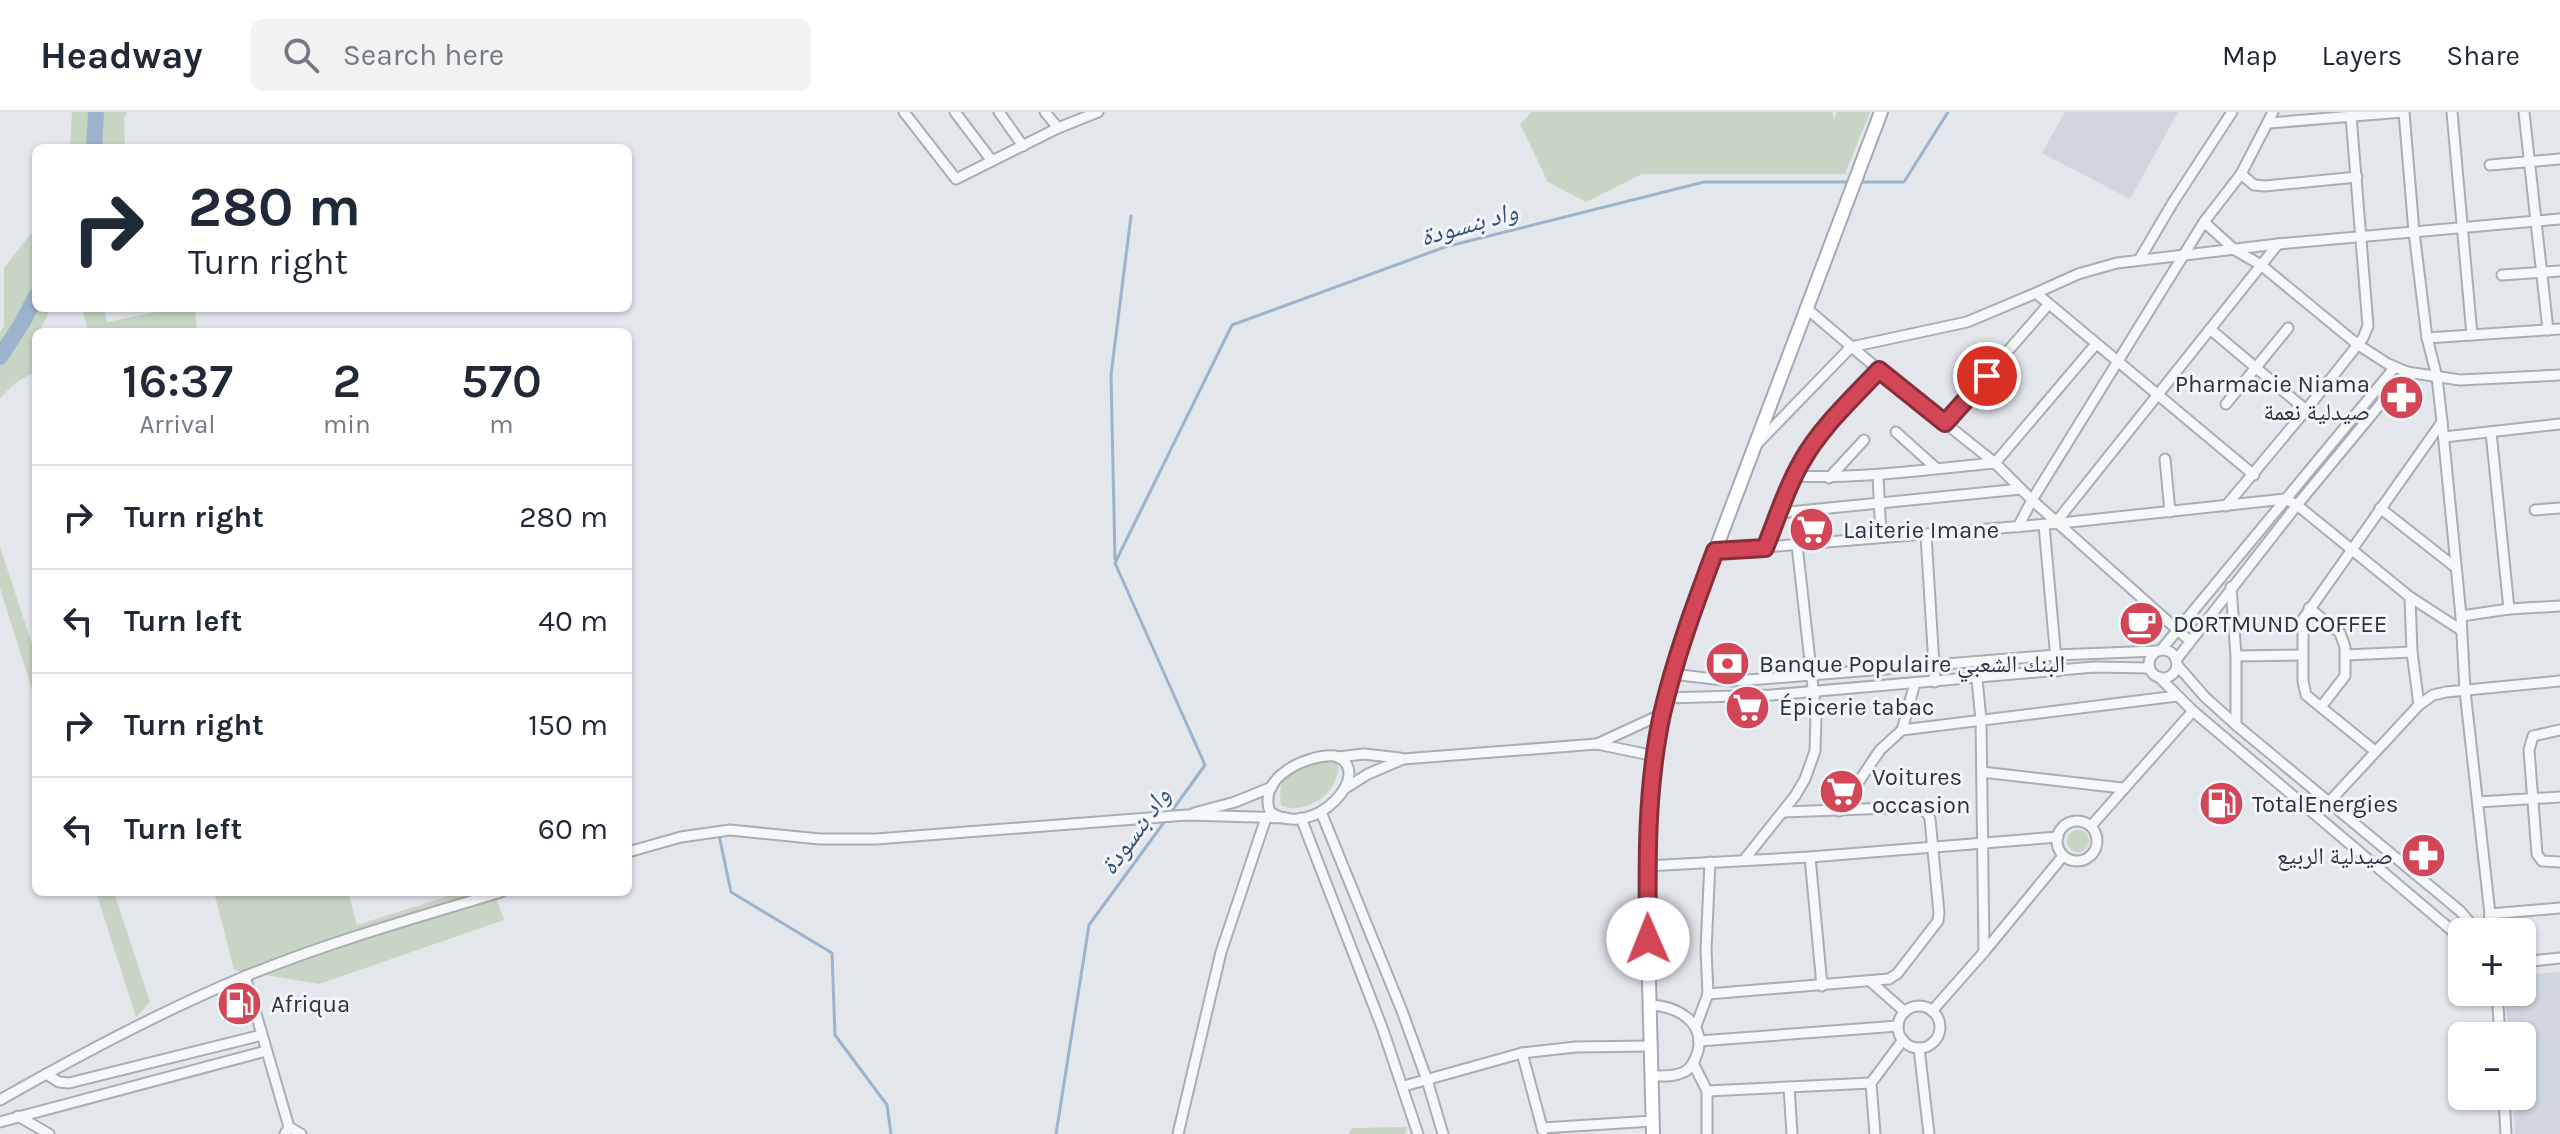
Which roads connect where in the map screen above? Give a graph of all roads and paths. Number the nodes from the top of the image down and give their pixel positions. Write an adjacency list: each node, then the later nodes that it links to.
1 (904, 112): 19 (street)
2 (955, 112): 19 (street)
3 (999, 112): 17 (street)
4 (1045, 112): 16 (street)
5 (1098, 112): 13 (street)
6 (1881, 112): 40 (main road)
7 (2232, 112): 33 (street)
8 (2273, 112): 15 (street)
9 (2403, 112): 12 (street); 28 (street)
10 (2452, 112): 27 (street)
11 (2524, 112): 20 (street)
12 (2383, 113): 14 (street)
13 (1083, 114): 16 (street)
14 (2351, 116): 15 (street); 23 (street)
15 (2269, 123): 22 (street)
16 (1058, 128): 17 (street)
17 (1023, 146): 19 (street)
18 (2560, 159): 20 (street)
19 (992, 161)
20 (2530, 161): 21 (street); 25 (street)
21 (2490, 165)
22 (2241, 174): 23 (street); 26 (street)
23 (2357, 177): 29 (street)
24 (2560, 219): 25 (street)
25 (2537, 221): 27 (street); 36 (street)
26 (2204, 222): 31 (street); 32 (street)
27 (2462, 228): 28 (street); 45 (street)
28 (2414, 232): 29 (street); 46 (street)
29 (2361, 238): 30 (street); 48 (street)
30 (2278, 244): 31 (street); 34 (street)
31 (2235, 250): 32 (street); 34 (street)
32 (2184, 255): 33 (street); 50 (street)
33 (2139, 260): 38 (street)
34 (2261, 265): 42 (street); 48 (street)
35 (2560, 271): 36 (street)
36 (2542, 272): 37 (street); 44 (street)
37 (2502, 275)
38 (2036, 293): 39 (street); 49 (street)
39 (2048, 305): 47 (street); 61 (street)
40 (1806, 308): 49 (street); 67 (main road)
41 (2288, 328): 52 (street)
42 (2210, 329): 52 (street); 57 (street)
43 (2560, 329): 44 (street)
44 (2548, 330): 45 (street)
45 (2472, 335): 46 (street)
46 (2427, 338): 56 (street)
47 (2096, 344): 50 (street); 69 (street)
48 (2357, 344): 51 (street); 59 (street)
49 (1851, 347): 53 (street); 67 (street)
50 (2119, 361): 57 (street); 77 (street)
51 (2395, 367): 54 (street); 76 (street)
52 (2256, 368): 58 (street); 59 (street)
53 (1879, 370): 61 (street); 73 (street)
54 (2407, 372): 56 (street); 79 (street)
55 (2560, 375): 56 (street)
56 (2437, 377): 60 (street)
57 (2159, 393): 72 (street); 86 (street)
58 (2226, 404)
59 (2306, 410): 72 (street)
60 (2442, 422): 65 (street); 81 (street)
61 (1945, 423): 69 (street)
62 (2560, 424): 64 (street)
63 (1896, 432): 70 (street)
64 (2491, 432): 65 (street); 100 (street)
65 (2444, 437): 95 (street)
66 (1864, 440): 74 (street)
67 (1755, 446): 93 (main road)
68 (2165, 459): 84 (street)
69 (1995, 463): 70 (street); 75 (street)
70 (1936, 468): 71 (street)
71 (1878, 475): 74 (street); 78 (street)
72 (2254, 475): 80 (street)
73 (1794, 476): 74 (street); 85 (street)
74 (1829, 478)
75 (2021, 489): 77 (street); 78 (street)
76 (2285, 499): 79 (street); 80 (street); 102 (street)
77 (2032, 500): 86 (street); 88 (street)
78 (1880, 504): 85 (street); 90 (street)
79 (2297, 505): 94 (street); 96 (street)
80 (2226, 506): 84 (street)
81 (2380, 508): 94 (street); 95 (street)
82 (2560, 508): 83 (street)
83 (2535, 510)
84 (2170, 512): 86 (street)
85 (1779, 513): 92 (street)
86 (2059, 522): 87 (street); 102 (street)
87 (2044, 525): 88 (street); 107 (street)
88 (2018, 527): 89 (street)
89 (1926, 535): 90 (street); 112 (street)
90 (1881, 537): 91 (street)
91 (1797, 545): 92 (street); 116 (street)
92 (1765, 548): 93 (street)
93 (1715, 551): 115 (main road)
94 (2353, 551): 97 (street); 99 (street)
95 (2455, 567): 101 (street)
96 (2231, 587): 104 (street); 110 (street)
97 (2410, 597): 103 (street); 106 (street)
98 (2560, 606): 100 (street)
99 (2309, 608): 108 (street); 109 (street)
100 (2509, 609): 101 (street)
101 (2461, 616): 103 (street)
102 (2178, 629): 104 (street); 105 (street)
103 (2461, 630): 123 (street)
104 (2190, 641): 111 (street)
105 (2159, 651): 107 (street); 111 (street); 113 (street)
106 (2412, 652): 109 (street); 126 (street)
107 (2056, 655): 112 (street); 114 (street)
108 (2302, 655): 110 (street); 127 (street)
109 (2346, 655): 127 (street)
110 (2236, 656): 131 (street)
111 (2176, 662): 117 (street); 131 (street)
112 (1933, 665): 116 (street); 120 (street)
113 (2149, 668): 114 (street); 117 (street)
114 (2057, 671): 118 (street)
115 (1672, 674): 116 (street); 125 (main road)
116 (1810, 675): 122 (street)
117 (2159, 677): 124 (street)
118 (1977, 679): 120 (street); 130 (street)
119 (2560, 681): 123 (street)
120 (1935, 682): 121 (street)
121 (1915, 683): 122 (street); 132 (street)
122 (1811, 691): 125 (street); 149 (street)
123 (2465, 691): 126 (street); 146 (street)
124 (2177, 696): 128 (street); 130 (street)
125 (1666, 698): 129 (main road)
126 (2419, 705): 135 (street)
127 (2321, 707): 135 (street)
128 (2193, 711): 141 (street); 170 (street)
129 (1662, 714): 134 (street); 136 (main road)
130 (1981, 720): 132 (street); 139 (street)
131 (2236, 725): 145 (street)
132 (1902, 730): 147 (street)
133 (2560, 730): 144 (street)
134 (1597, 744): 136 (street); 138 (street)
135 (2375, 751): 145 (street)
136 (1655, 756): 164 (main road)
137 (1338, 757): 138 (street); 140 (street); 142 (street)
138 (1403, 759): 142 (street)
139 (1982, 772): 141 (street); 156 (street)
140 (1272, 787): 150 (street); 152 (street)
141 (2122, 788): 154 (street)
142 (1344, 789): 148 (street)
143 (2560, 797): 144 (street)
144 (2532, 799): 146 (street); 163 (street)
145 (2330, 801): 168 (street)
146 (2478, 802): 167 (street)
147 (1839, 811): 149 (street); 157 (street)
148 (1321, 812): 153 (street); 197 (street)
149 (1784, 812): 161 (street)
150 (1187, 815): 151 (street); 158 (street)
151 (1266, 818): 152 (street); 211 (street)
152 (1286, 818): 153 (street)
153 (1301, 818): 199 (street)
154 (2091, 826): 155 (street); 159 (street)
155 (2058, 837): 156 (street); 159 (street)
156 (1984, 843): 157 (street); 171 (street)
157 (1931, 847): 160 (street); 175 (street)
158 (632, 851)
159 (2063, 856): 171 (street)
160 (1810, 857): 161 (street); 176 (street)
161 (1744, 860): 162 (street)
162 (1710, 862): 164 (street); 177 (street)
163 (2560, 862)
164 (1646, 866): 178 (main road)
165 (488, 896): 174 (street)
166 (2560, 908): 167 (street)
167 (2490, 914): 169 (street)
168 (2466, 918)
169 (2489, 918)
170 (2448, 927)
171 (1984, 952): 179 (street)
172 (2560, 958): 173 (street)
173 (2536, 961)
174 (245, 976): 183 (street); 195 (street)
175 (1870, 981): 176 (street); 180 (street)
176 (1822, 986): 177 (street)
177 (1708, 994): 181 (street)
178 (1650, 1005): 181 (street); 187 (main road)
179 (1932, 1011): 180 (street); 188 (street)
180 (1905, 1012): 182 (street)
181 (1696, 1026): 185 (street)
182 (1898, 1026): 184 (street); 185 (street)
183 (262, 1035): 186 (street); 190 (street)
184 (1903, 1040): 188 (street); 198 (street)
185 (1699, 1041): 193 (street)
186 (225, 1044): 189 (street); 192 (street)
187 (1651, 1046): 191 (street); 196 (main road)
188 (1919, 1048): 217 (street)
189 (198, 1051): 194 (street); 195 (street)
190 (266, 1051): 192 (street); 207 (street)
191 (1522, 1053): 197 (street); 208 (street)
192 (230, 1060): 194 (street)
193 (1693, 1063): 196 (street); 201 (street)
194 (202, 1067): 204 (street)
195 (46, 1074): 202 (street)
196 (1651, 1076): 206 (main road)
197 (1427, 1080): 199 (street); 213 (street)
198 (1871, 1083): 200 (street); 216 (street)
199 (1404, 1086): 212 (street)
200 (1789, 1087): 201 (street); 215 (street)
201 (1707, 1091): 214 (street)
202 (0, 1100)
203 (2505, 1110): 218 (street)
204 (18, 1116): 205 (street); 209 (street)
205 (0, 1122)
206 (1653, 1128): 208 (street)
207 (287, 1131): 210 (street)
208 (1543, 1131)
209 (49, 1134)
210 (301, 1134)
211 (1178, 1134)
212 (1418, 1134)
213 (1443, 1134)
214 (1707, 1134)
215 (1792, 1134)
216 (1875, 1134)
217 (1929, 1134)
218 (2506, 1134)

